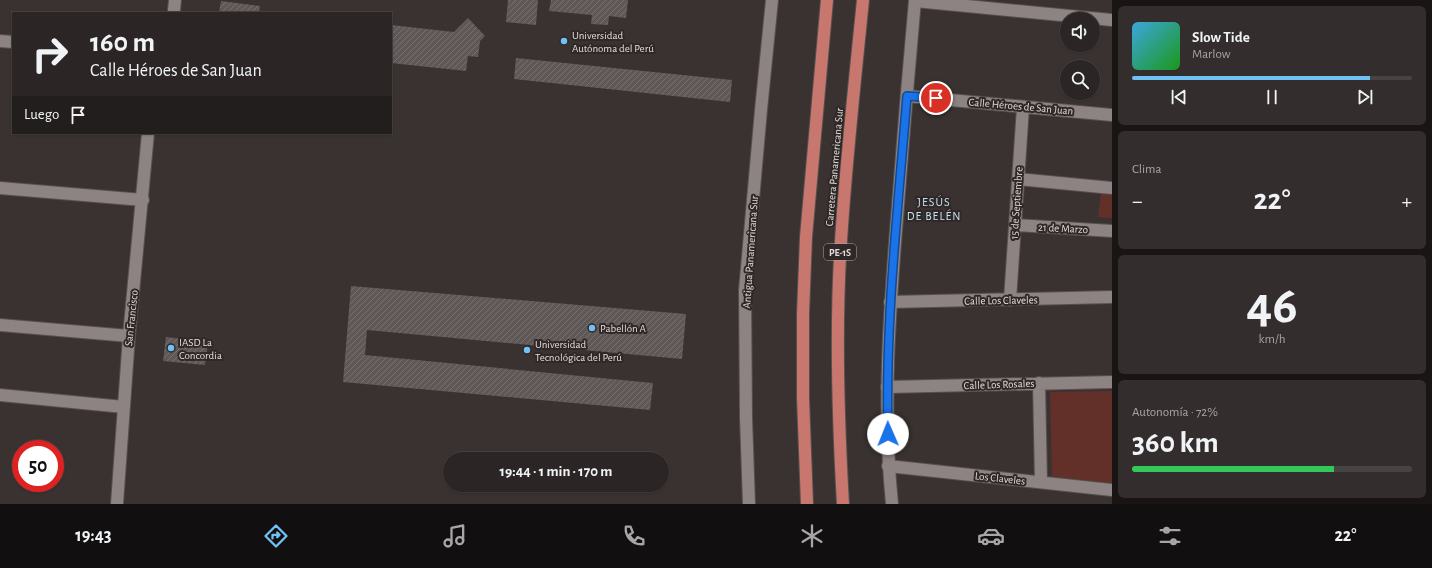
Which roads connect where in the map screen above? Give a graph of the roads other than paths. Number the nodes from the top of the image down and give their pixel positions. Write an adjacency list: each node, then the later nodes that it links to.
1 (772, 0): 32 (street, Antigua Panamericana Sur)
2 (828, 0): 33 (highway, Carretera Panamericana Sur)
3 (863, 0): 34 (highway, Carretera Panamericana Sur / PE-1S)
4 (915, 0): 5 (street); 8 (street)
5 (1112, 20)
6 (0, 41): 7 (street)
7 (12, 42)
8 (907, 96): 9 (street, Calle Héroes de San Juan); 20 (street)
9 (1023, 107): 10 (street, Calle Héroes de San Juan); 12 (street, 15 de Septiembre)
10 (1112, 115)
11 (148, 134): 15 (street, San Francisco)
12 (1018, 179): 14 (street); 16 (street, 15 de Septiembre)
13 (0, 188): 15 (street)
14 (1112, 188)
15 (143, 200): 22 (street, San Francisco)
16 (1015, 225): 17 (street, 21 de Marzo); 19 (street, 15 de Septiembre)
17 (1112, 231)
18 (1112, 296): 19 (street, Calle Los Claveles)
19 (1010, 300): 20 (street, Calle Los Claveles)
20 (890, 302): 25 (street)
21 (0, 325): 22 (street)
22 (129, 336): 27 (street, San Francisco)
23 (1039, 382): 24 (street, Calle Los Rosales); 25 (street, Calle Los Rosales); 29 (street)
24 (1112, 382)
25 (887, 387): 28 (street)
26 (0, 395): 27 (street)
27 (124, 407): 31 (street, San Francisco)
28 (888, 466): 29 (street, Los Claveles); 35 (street)
29 (1040, 482): 30 (street, Los Claveles)
30 (1112, 490)
31 (117, 504)
32 (749, 504)
33 (807, 504)
34 (843, 504)
35 (892, 504)

